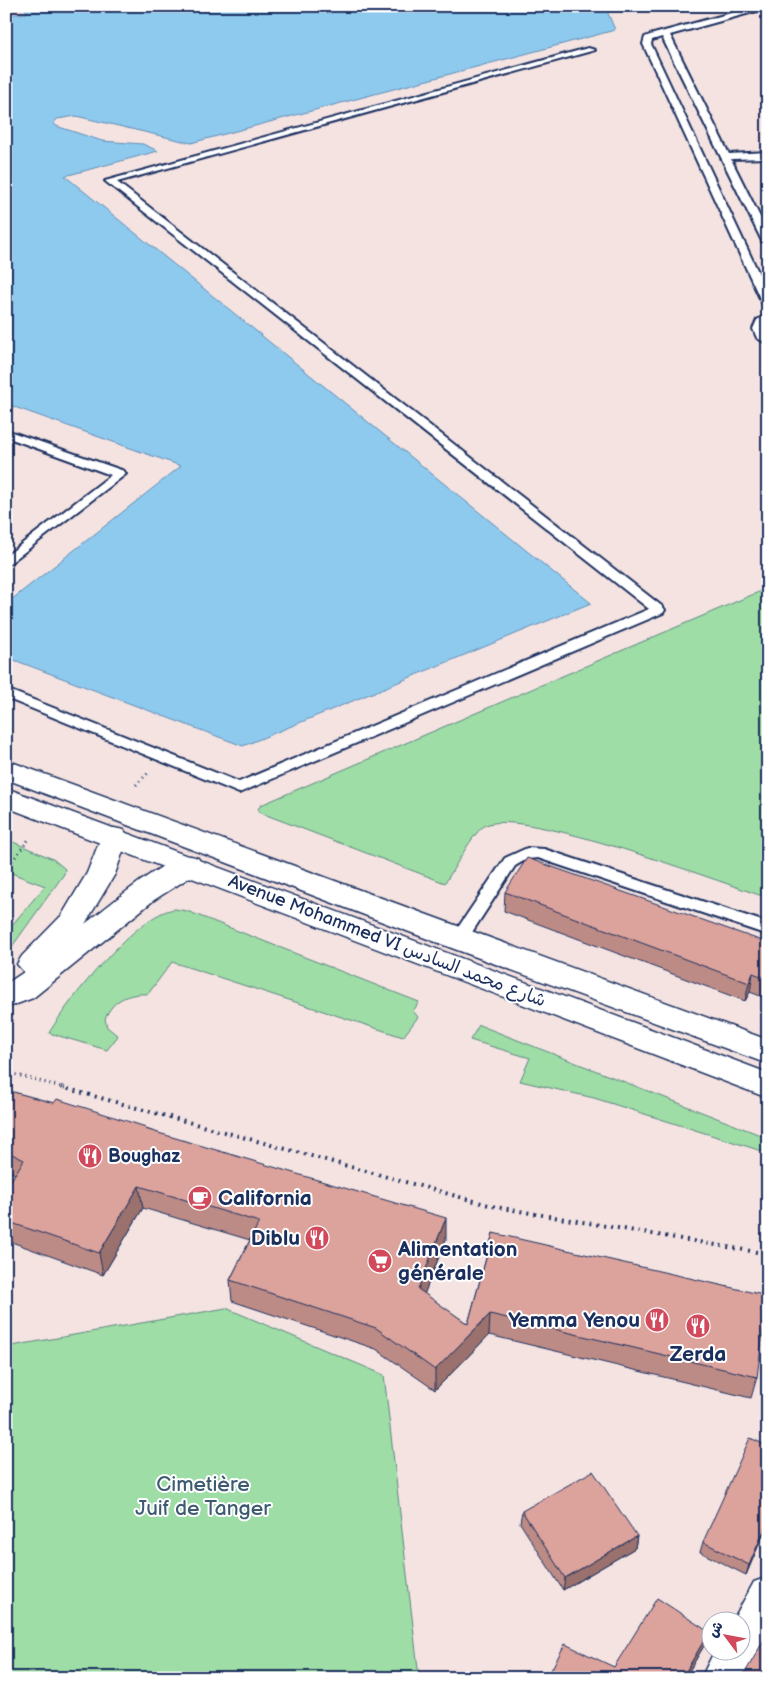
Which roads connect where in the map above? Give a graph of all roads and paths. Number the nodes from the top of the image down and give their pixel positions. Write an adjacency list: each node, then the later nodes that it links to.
1 (767, 6): 2 (lane)
2 (665, 34): 5 (lane); 7 (lane)
3 (591, 50): 12 (lane)
4 (768, 155): 5 (lane)
5 (725, 157): 6 (lane)
6 (768, 243)
7 (768, 305)
8 (768, 317): 9 (lane)
9 (768, 341)
10 (6, 433): 11 (lane)
11 (6, 562)
12 (6, 693)
13 (6, 769): 20 (main road, Avenue Mohammed VI شارع محمد السادس)
14 (6, 797): 15 (main road, Avenue Mohammed VI شارع محمد السادس)
15 (114, 837): 17 (main road, Avenue Mohammed VI شارع محمد السادس); 21 (main road)
16 (29, 839): 18 (path)
17 (188, 865): 22 (main road); 25 (main road, Avenue Mohammed VI شارع محمد السادس)
18 (6, 868)
19 (768, 929): 20 (lane)
20 (459, 940): 23 (main road, Avenue Mohammed VI شارع محمد السادس)
21 (6, 990)
22 (6, 997)
23 (768, 1052)
24 (6, 1072): 26 (path)
25 (768, 1086)
26 (768, 1254)
27 (768, 1596): 28 (main road)
28 (752, 1624)
29 (730, 1662): 30 (main road)
30 (721, 1678)

